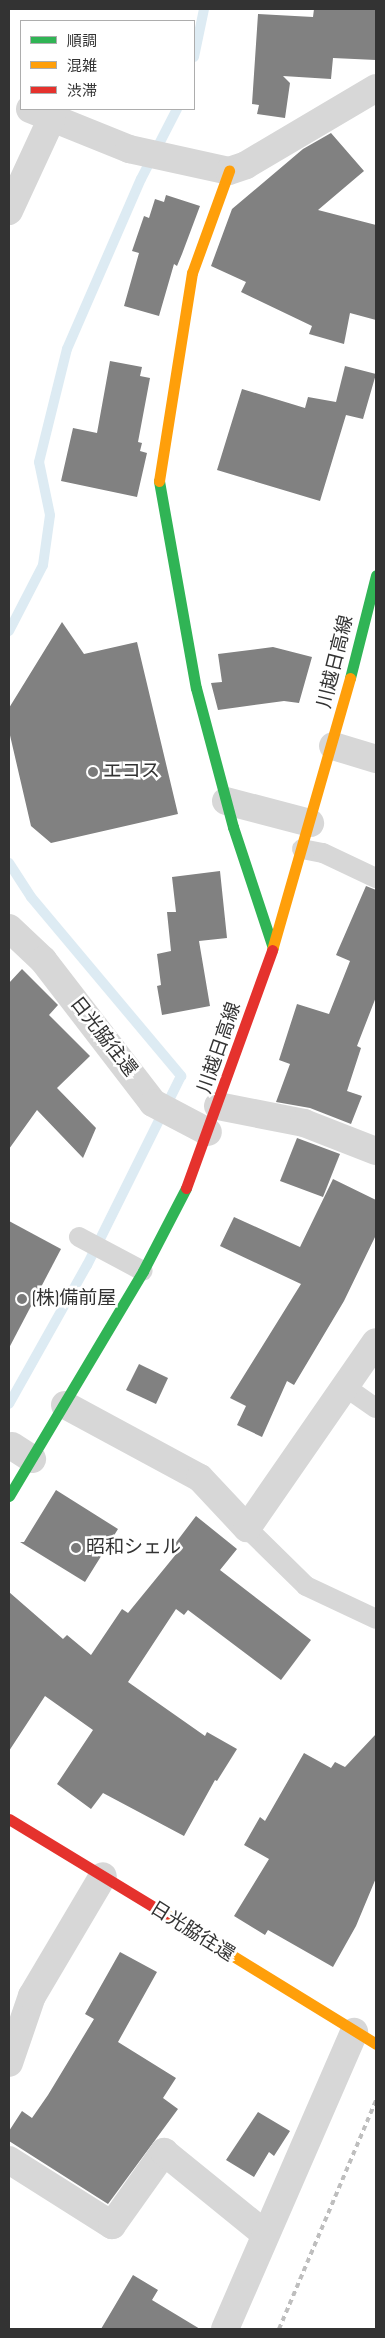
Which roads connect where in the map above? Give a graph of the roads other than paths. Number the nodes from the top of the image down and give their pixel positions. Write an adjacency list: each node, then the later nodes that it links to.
1 (376, 88): 3 (street)
2 (41, 114): 3 (street); 4 (street)
3 (230, 171): 8 (street)
4 (9, 212)
5 (376, 575): 6 (street, 川越日高線)
6 (333, 746): 7 (street); 9 (street, 川越日高線)
7 (376, 759)
8 (226, 801): 9 (street); 13 (street)
9 (310, 823): 10 (street, 川越日高線)
10 (302, 849): 11 (lane); 13 (street, 川越日高線)
11 (376, 878)
12 (9, 928): 15 (street, 日光脇往還)
13 (273, 948): 14 (street, 川越日高線)
14 (218, 1106): 15 (street, 川越日高線); 16 (street)
15 (208, 1132): 18 (street, 川越日高線)
16 (376, 1151)
17 (79, 1237): 18 (lane)
18 (143, 1271): 21 (street, 川越日高線)
19 (376, 1342): 20 (street)
20 (346, 1388): 22 (lane); 25 (street)
21 (65, 1404): 23 (street, 川越日高線); 25 (street)
22 (376, 1408)
23 (17, 1450): 24 (street, 川越日高線)
24 (9, 1496)
25 (247, 1528): 26 (lane)
26 (376, 1619)
27 (9, 1819): 28 (street, 日光脇往還)
28 (102, 1876): 29 (street, 日光脇往還); 30 (street)
29 (365, 2038): 32 (street)
30 (9, 2063)
31 (9, 2160): 32 (street)
32 (265, 2234): 33 (street)
33 (225, 2329)

